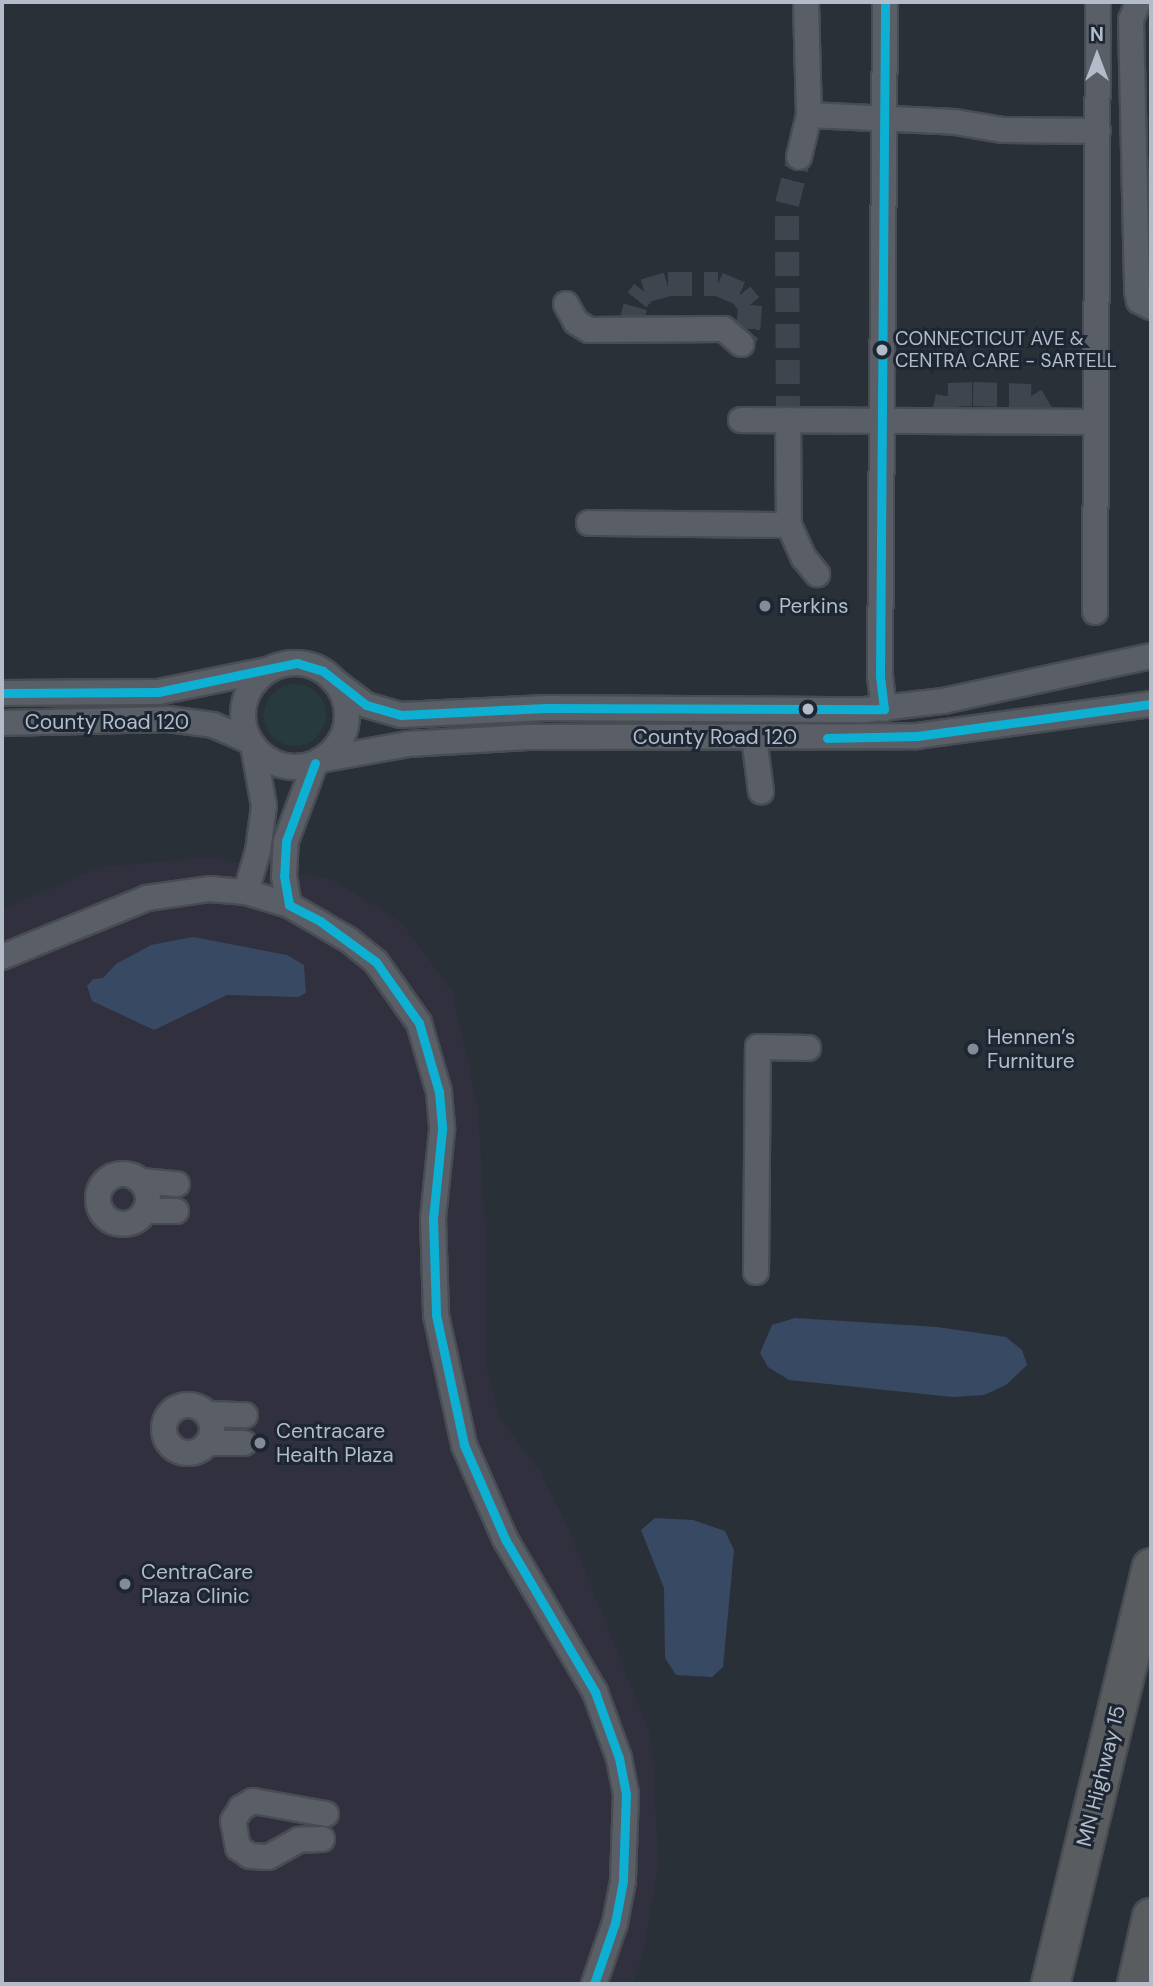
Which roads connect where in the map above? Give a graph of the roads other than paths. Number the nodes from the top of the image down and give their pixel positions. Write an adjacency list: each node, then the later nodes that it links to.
1 (806, 2): 5 (street)
2 (885, 2): 6 (street)
3 (1098, 2): 7 (street)
4 (1138, 2): 10 (street)
5 (808, 115): 6 (street); 8 (street)
6 (884, 118): 7 (street); 12 (street)
7 (1098, 131): 15 (street)
8 (799, 157)
9 (566, 304): 11 (street)
10 (1151, 306)
11 (741, 344)
12 (882, 419): 14 (street); 15 (street); 24 (street)
13 (741, 420): 14 (street)
14 (788, 420): 17 (street)
15 (1097, 422): 19 (street)
16 (589, 523): 17 (street)
17 (789, 525): 18 (street)
18 (817, 574)
19 (1095, 612)
20 (1151, 656): 24 (street, County Road 120)
21 (271, 669): 22 (street); 23 (street, County Road 120); 28 (street)
22 (333, 680): 24 (street, County Road 120); 29 (street)
23 (2, 693)
24 (884, 709)
25 (1146, 711): 27 (street, County Road 120)
26 (2, 723): 28 (street, County Road 120)
27 (754, 737): 29 (street, County Road 120); 30 (street)
28 (251, 743): 29 (street); 31 (street)
29 (318, 761): 32 (street)
30 (761, 792)
31 (246, 892): 32 (street); 33 (street)
32 (289, 905): 49 (street)
33 (2, 957)
34 (808, 1048): 39 (street)
35 (141, 1181): 36 (street); 38 (street); 38 (street)
36 (177, 1184)
37 (176, 1211): 38 (street)
38 (145, 1212)
39 (756, 1272)
40 (207, 1414): 41 (street); 42 (street); 42 (street)
41 (245, 1415)
42 (208, 1443): 43 (street)
43 (244, 1443)
44 (1151, 1567): 48 (highway, MN Highway 15)
45 (326, 1814): 46 (street)
46 (322, 1839)
47 (1151, 1921): 50 (highway)
48 (1054, 1969)
49 (594, 1984)
50 (1136, 1984)

